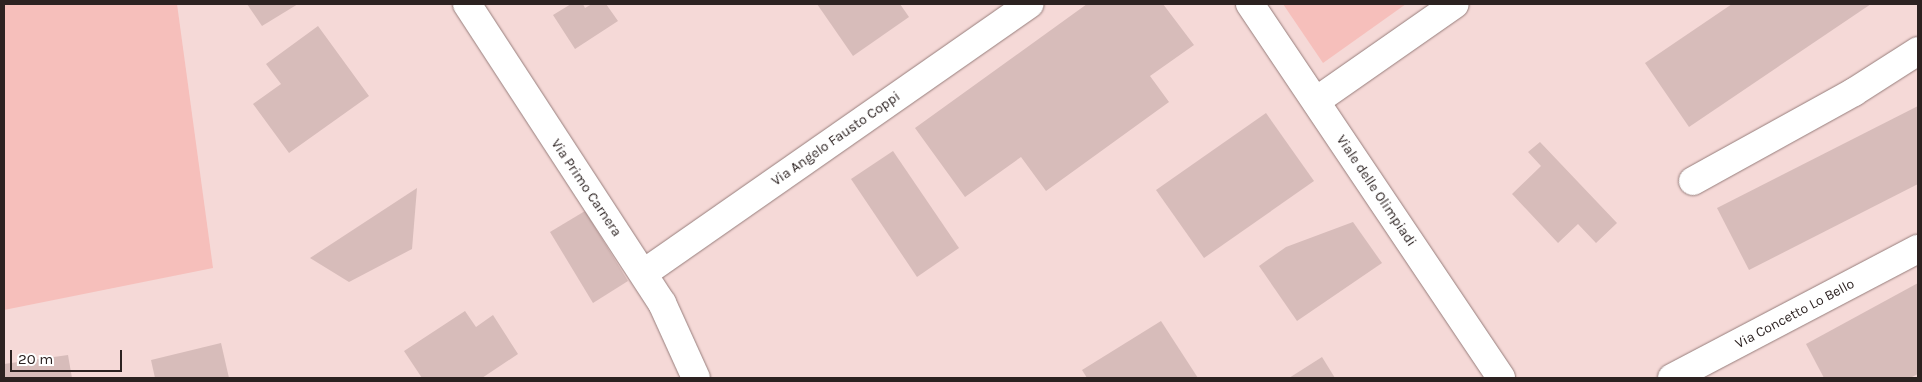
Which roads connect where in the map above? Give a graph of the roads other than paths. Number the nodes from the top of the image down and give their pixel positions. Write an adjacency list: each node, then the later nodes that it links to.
1 (466, 4): 9 (street, Via Primo Carnera)
2 (1029, 4): 9 (street, Via Angelo Fausto Coppi)
3 (1250, 4): 6 (street, Viale delle Olimpiadi)
4 (1455, 4): 6 (street)
5 (1918, 51): 7 (street)
6 (1316, 101): 11 (street, Viale delle Olimpiadi)
7 (1693, 181)
8 (1918, 249): 12 (street, Via Concetto Lo Bello)
9 (644, 274): 10 (street, Via Primo Carnera)
10 (696, 378)
11 (1501, 378)
12 (1672, 378)

